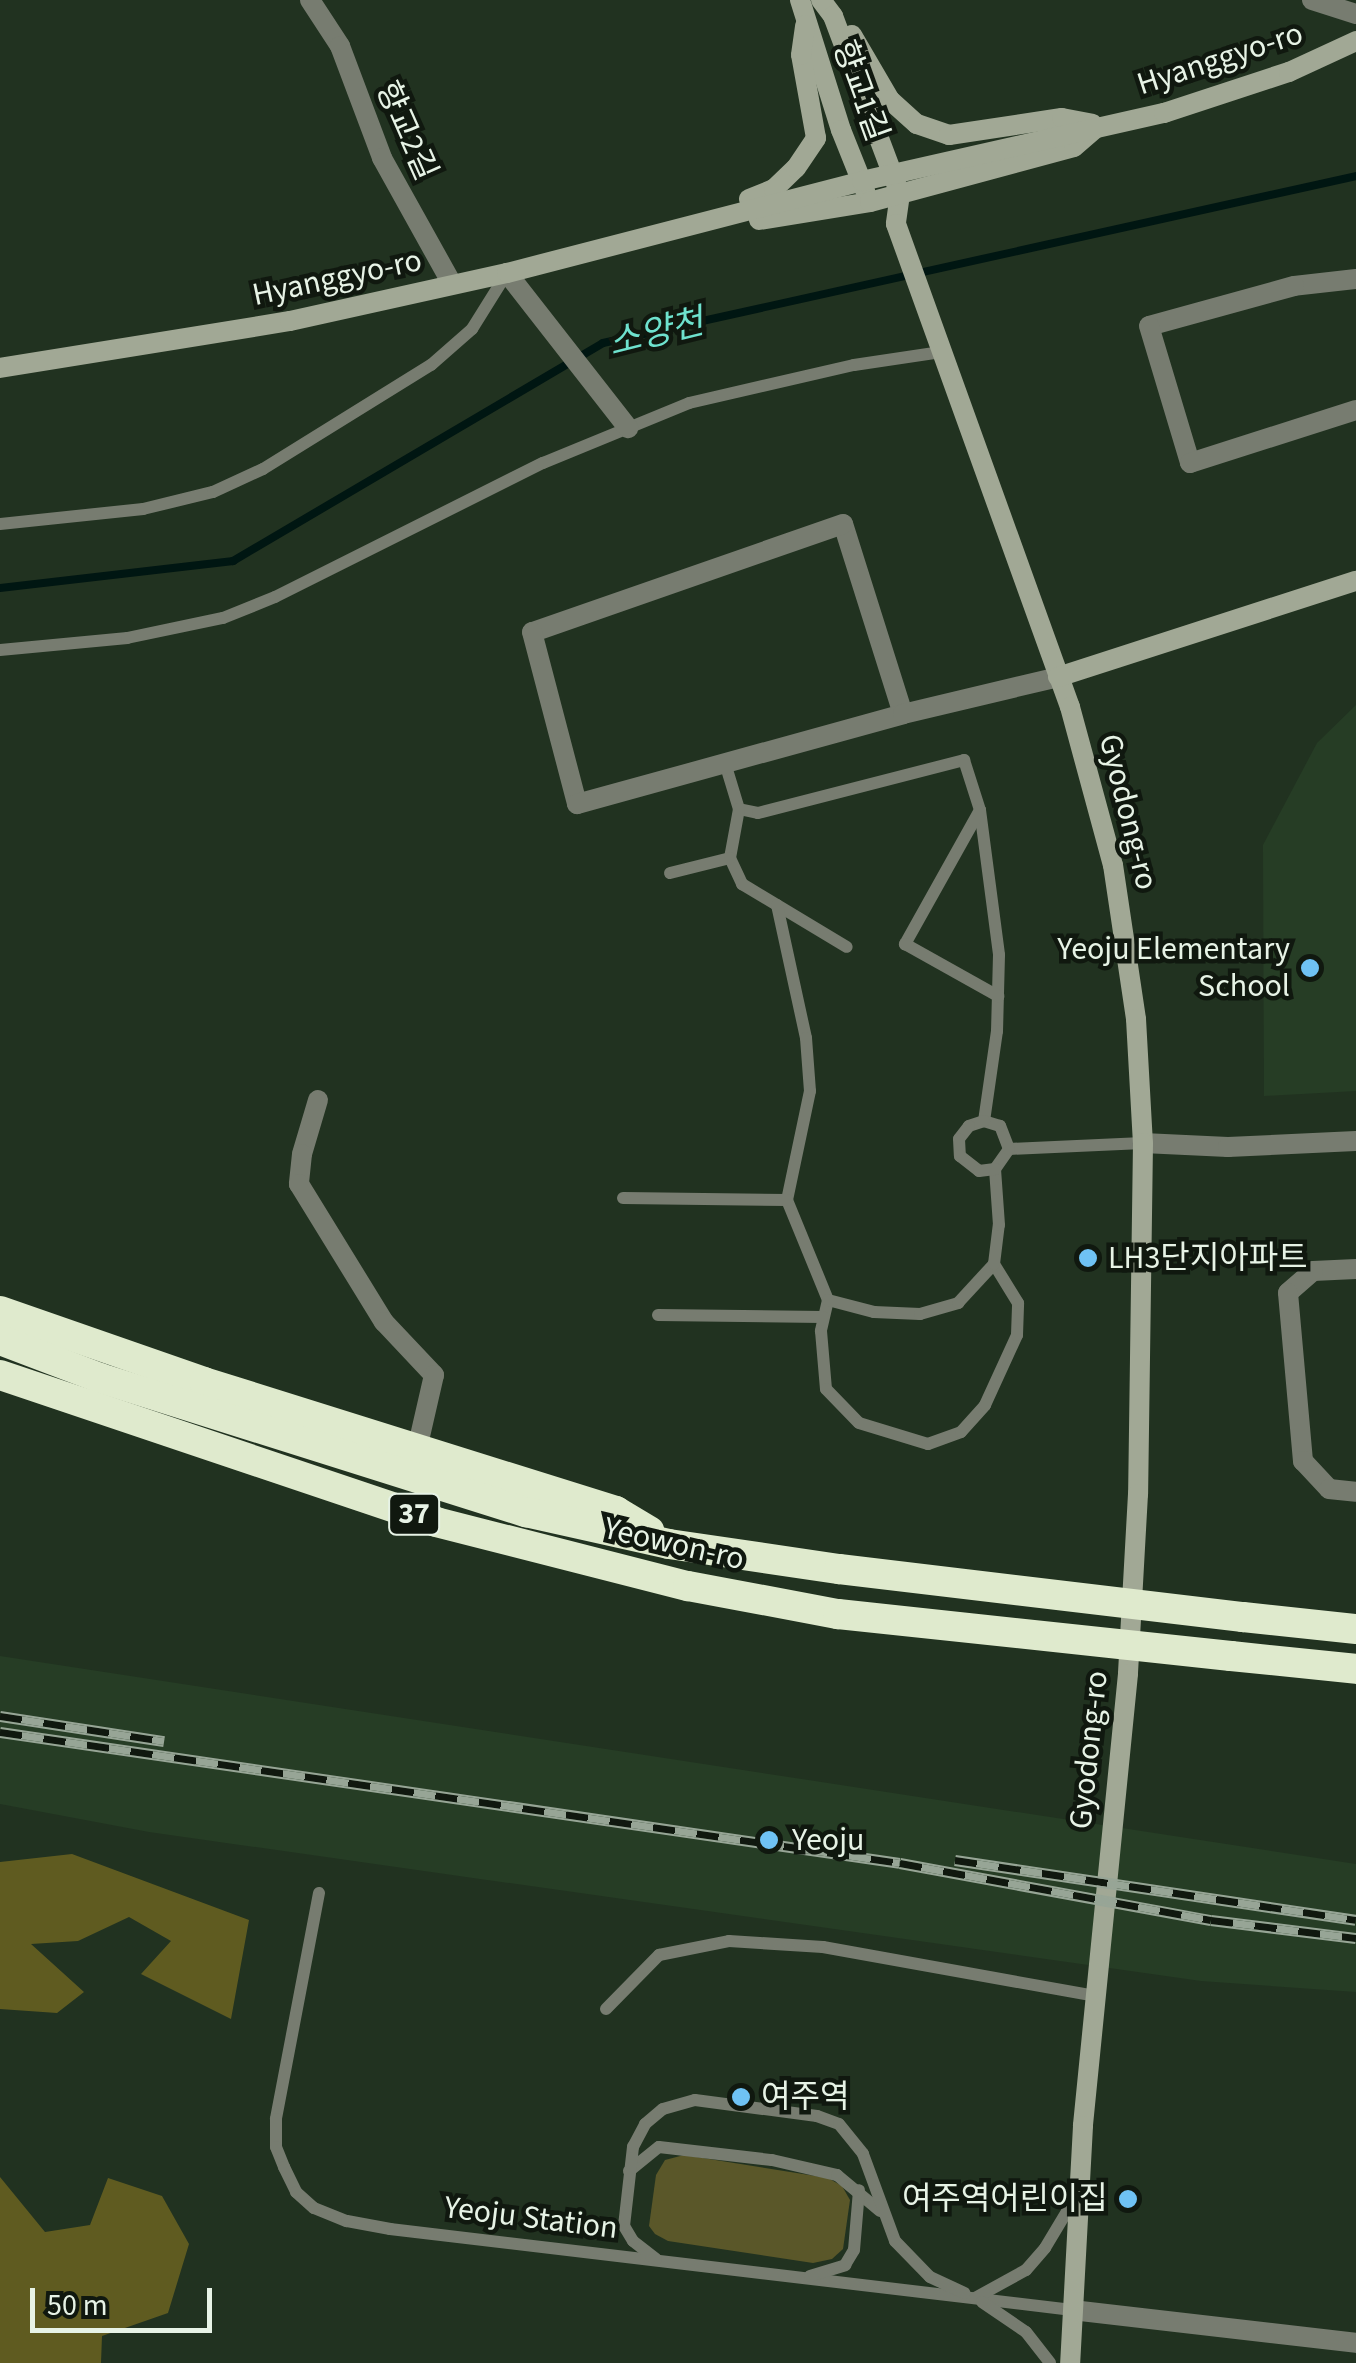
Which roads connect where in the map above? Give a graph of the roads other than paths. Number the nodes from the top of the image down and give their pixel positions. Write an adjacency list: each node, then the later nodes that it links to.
1 (310, 0): 17 (street, 향교2길)
2 (800, 0): 6 (street, 향교1길)
3 (1312, 0): 5 (street)
4 (827, 8): 8 (street); 9 (street, 향교1길)
5 (1356, 14)
6 (805, 25): 10 (street, 향교1길); 14 (street)
7 (1356, 41): 8 (street, Hyanggyo-ro)
8 (1099, 125): 9 (street, Hyanggyo-ro); 11 (street, Hyanggyo-ro)
9 (893, 174): 10 (street, Hyanggyo-ro); 11 (street, 향교1길)
10 (862, 181): 12 (street, 향교1길); 14 (street, Hyanggyo-ro)
11 (900, 194): 12 (street, Hyanggyo-ro); 13 (street)
12 (870, 202): 13 (street); 14 (street, Hyanggyo-ro)
13 (896, 224): 18 (street, Gyodong-ro)
14 (683, 227): 15 (street, Hyanggyo-ro)
15 (506, 274): 17 (street, Hyanggyo-ro); 21 (street); 22 (lane)
16 (1356, 279): 20 (street)
17 (452, 284): 19 (street, Hyanggyo-ro)
18 (939, 345): 21 (lane); 25 (street, Gyodong-ro)
19 (0, 368)
20 (1356, 410)
21 (624, 421): 24 (lane)
22 (0, 524)
23 (1356, 581): 25 (street)
24 (0, 650)
25 (1058, 677): 26 (street); 38 (street, Gyodong-ro)
26 (902, 714): 27 (street); 27 (street)
27 (725, 762): 28 (lane)
28 (739, 809): 29 (lane); 30 (lane)
29 (980, 810): 34 (lane); 34 (lane)
30 (730, 858): 31 (lane); 32 (lane)
31 (670, 874)
32 (776, 905): 33 (lane); 42 (lane)
33 (847, 947)
34 (998, 996): 36 (lane)
35 (318, 1100): 51 (street)
36 (984, 1121): 39 (lane); 40 (lane)
37 (1356, 1141): 38 (street)
38 (1142, 1143): 39 (lane); 57 (street, Gyodong-ro)
39 (1009, 1149): 40 (lane)
40 (995, 1169): 43 (lane)
41 (623, 1198): 42 (lane)
42 (787, 1200): 45 (lane)
43 (994, 1264): 45 (lane); 48 (lane)
44 (1356, 1269): 52 (street)
45 (828, 1300): 48 (lane)
46 (0, 1311): 51 (highway)
47 (658, 1315): 48 (lane)
48 (823, 1317)
49 (0, 1340): 53 (highway, Yeowon-ro / 37)
50 (0, 1375): 55 (highway, Yeowon-ro / 37, bridge)
51 (417, 1448): 53 (highway)
52 (1356, 1492)
53 (668, 1544): 54 (highway, Yeowon-ro / 37, bridge)
54 (1356, 1629)
55 (1356, 1669)
56 (319, 1893): 63 (lane, Yeoju Station)
57 (1094, 1996): 58 (lane); 61 (street, Gyodong-ro)
58 (606, 2009)
59 (628, 2172): 60 (lane); 62 (lane); 63 (lane)
60 (859, 2190): 62 (lane); 64 (lane)
61 (1079, 2192): 65 (lane); 66 (street, Gyodong-ro)
62 (882, 2213): 65 (lane)
63 (658, 2260): 64 (lane, Yeoju Station)
64 (792, 2278): 65 (lane, Yeoju Station)
65 (975, 2298): 66 (lane, Yeoju Station); 68 (lane)
66 (1072, 2310): 67 (street); 69 (street, Gyodong-ro)
67 (1356, 2343)
68 (1050, 2363)
69 (1070, 2363)

